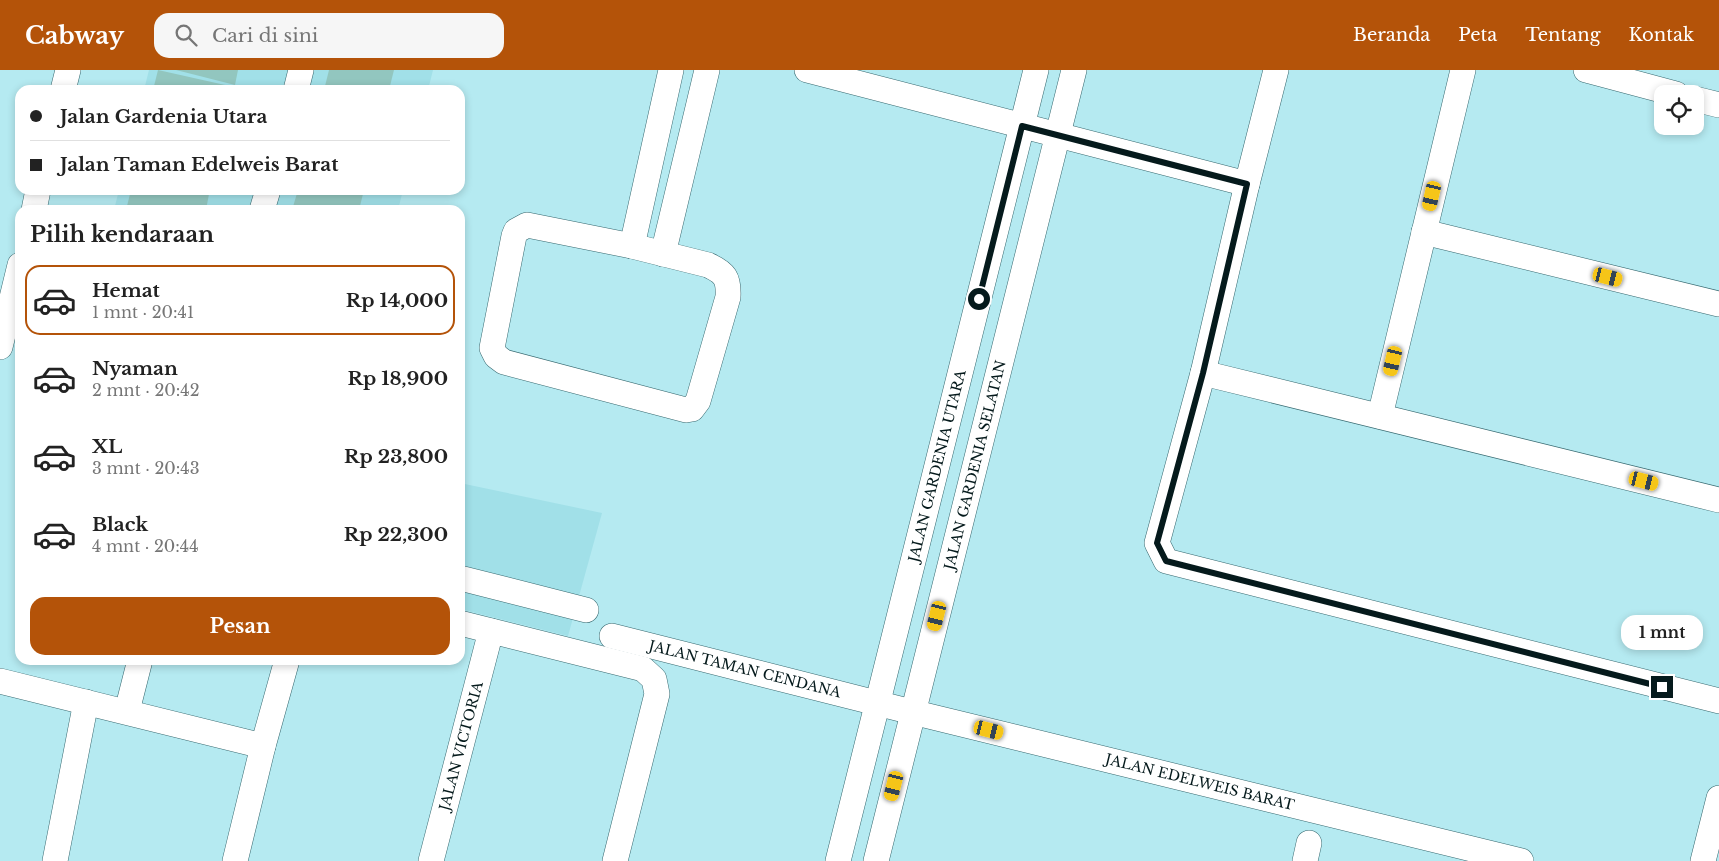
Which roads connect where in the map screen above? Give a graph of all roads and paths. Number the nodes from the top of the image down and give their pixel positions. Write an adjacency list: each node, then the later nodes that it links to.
1 (68, 70): 11 (street)
2 (301, 70): 12 (street)
3 (671, 70): 20 (street)
4 (707, 70): 21 (street)
5 (807, 70): 16 (street)
6 (1036, 70): 16 (street, JALAN GARDENIA UTARA)
7 (1074, 70): 17 (street, JALAN GARDENIA SELATAN)
8 (1276, 70): 18 (street)
9 (1463, 70): 19 (street)
10 (1586, 70): 13 (street)
11 (64, 85)
12 (297, 85)
13 (1654, 88)
14 (1704, 101): 15 (street)
15 (1719, 105)
16 (1022, 126): 17 (street); 38 (street, JALAN GARDENIA UTARA)
17 (1058, 135): 18 (street); 40 (street, JALAN GARDENIA SELATAN)
18 (1247, 184): 25 (street)
19 (1424, 232): 23 (street); 26 (street)
20 (632, 246): 21 (street); 21 (street)
21 (663, 254)
22 (15, 285): 24 (street)
23 (1719, 304)
24 (0, 346)
25 (1203, 373): 26 (street); 37 (street)
26 (1380, 416): 27 (street)
27 (1719, 500)
28 (465, 579): 29 (street)
29 (586, 610)
30 (465, 624): 31 (street)
31 (491, 631): 45 (street, JALAN VICTORIA); 46 (street)
32 (612, 636): 38 (street, JALAN TAMAN CENDANA)
33 (139, 665): 39 (street)
34 (286, 665): 41 (street)
35 (0, 681): 36 (street)
36 (86, 702): 39 (street); 43 (street)
37 (1719, 702)
38 (878, 703): 40 (street, JALAN EDELWEIS BARAT); 47 (street, JALAN GARDENIA UTARA)
39 (127, 711): 41 (street)
40 (912, 712): 48 (street, JALAN GARDENIA SELATAN); 49 (street, JALAN EDELWEIS BARAT)
41 (263, 746): 44 (street)
42 (1719, 798): 50 (street)
43 (55, 861)
44 (236, 861)
45 (431, 861)
46 (615, 861)
47 (838, 861)
48 (876, 861)
49 (1522, 861)
50 (1703, 861)

